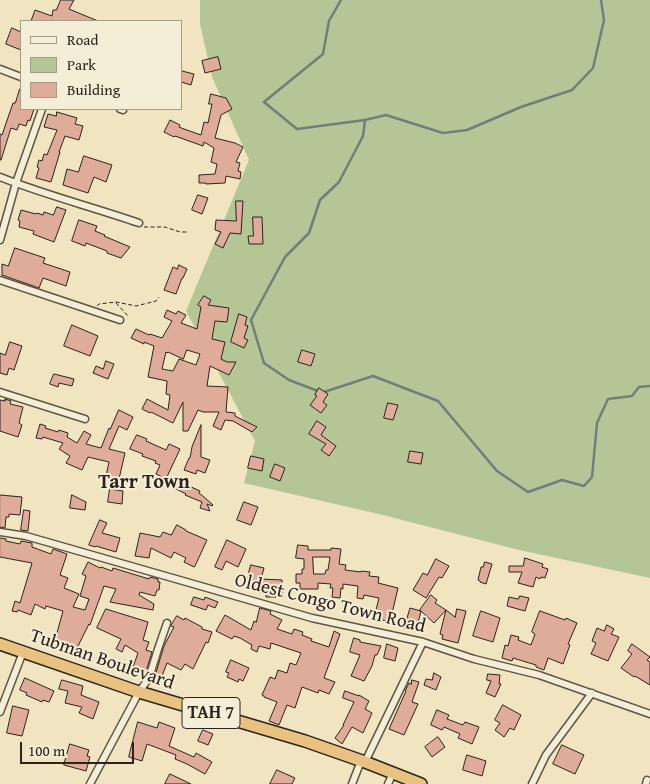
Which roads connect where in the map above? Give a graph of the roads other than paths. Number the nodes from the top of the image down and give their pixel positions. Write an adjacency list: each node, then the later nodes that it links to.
1 (0, 69): 2 (street)
2 (20, 77)
3 (42, 110): 5 (street)
4 (0, 177): 5 (street)
5 (16, 183): 6 (street); 7 (street)
6 (139, 223)
7 (0, 240)
8 (0, 280): 9 (street)
9 (120, 320)
10 (0, 392): 11 (street)
11 (85, 419)
12 (0, 532): 14 (street, Oldest Congo Town Road)
13 (168, 623): 17 (street)
14 (423, 642): 18 (street, Oldest Congo Town Road); 21 (street)
15 (0, 644): 16 (highway, Tubman Boulevard / TAH 7)
16 (23, 652): 17 (highway, Tubman Boulevard / TAH 7); 19 (street)
17 (138, 692): 21 (highway, Tubman Boulevard / TAH 7); 23 (street)
18 (592, 693): 20 (street, Oldest Congo Town Road); 26 (street)
19 (0, 712)
20 (650, 714)
21 (363, 762): 22 (highway, Tubman Boulevard / TAH 7); 24 (street)
22 (390, 778): 25 (highway, Tubman Boulevard / TAH 7)
23 (90, 784)
24 (352, 784)
25 (421, 784)
26 (532, 784)

